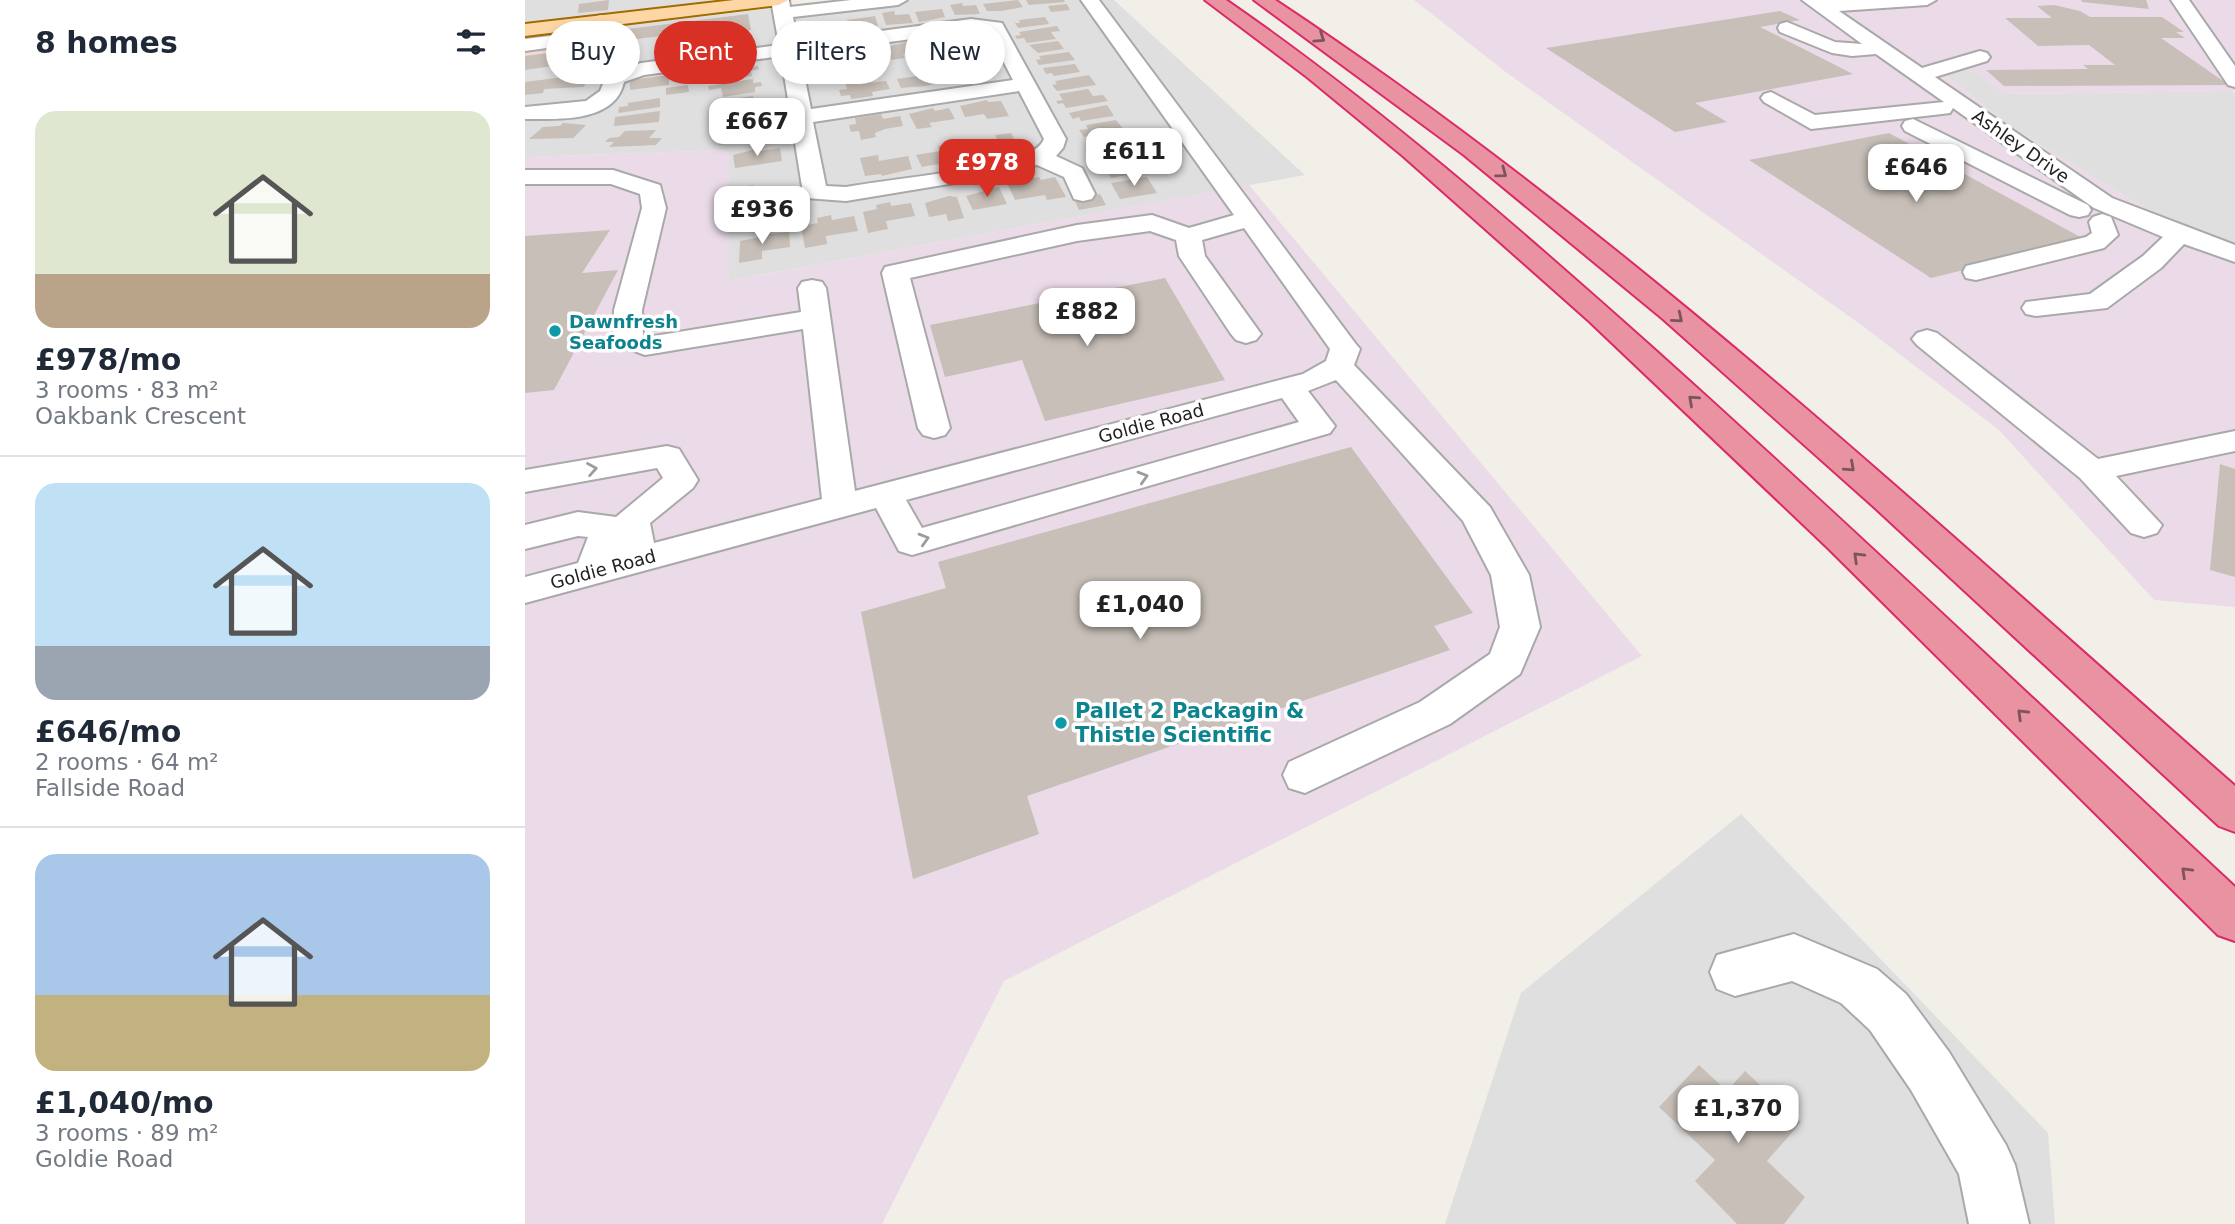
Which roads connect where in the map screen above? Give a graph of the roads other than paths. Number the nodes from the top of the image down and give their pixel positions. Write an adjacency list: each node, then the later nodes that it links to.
1 (898, 0): 7 (street)
2 (1090, 0): 34 (street)
3 (1214, 0): 58 (highway, one-way to 3)
4 (1263, 0): 57 (highway, one-way to 57)
5 (1927, 0): 8 (street, Ashley Drive)
6 (2180, 0): 20 (street)
7 (781, 4): 9 (main road)
8 (1817, 4): 16 (street, Ashley Drive)
9 (601, 21)
10 (546, 28): 12 (main road)
11 (1787, 28): 16 (street)
12 (525, 30)
13 (891, 37): 22 (street)
14 (546, 42): 15 (street)
15 (525, 45)
16 (1880, 48): 19 (street, Ashley Drive)
17 (771, 52): 25 (street)
18 (1980, 57): 19 (street)
19 (1919, 75): 24 (street, Ashley Drive)
20 (2235, 81)
21 (795, 84): 26 (street)
22 (1026, 84): 26 (street); 28 (street)
23 (1771, 98): 24 (street)
24 (1965, 107): 29 (street, Ashley Drive)
25 (525, 113)
26 (801, 117): 28 (street)
27 (1913, 126): 30 (street)
28 (1039, 157): 32 (street)
29 (2049, 165): 30 (street); 33 (street, Ashley Drive)
30 (2010, 176): 35 (street)
31 (525, 177): 50 (street)
32 (1083, 194)
33 (2129, 215): 35 (street); 36 (street, Ashley Drive)
34 (1251, 218): 37 (street); 43 (street)
35 (2102, 222): 39 (street)
36 (2179, 235): 38 (street, Ashley Drive); 40 (street)
37 (1188, 236): 41 (street); 45 (street)
38 (2235, 254)
39 (1976, 272)
40 (2036, 308)
41 (1246, 334)
42 (1927, 339): 47 (street)
43 (1339, 366): 44 (street, Goldie Road); 56 (street)
44 (1289, 387): 49 (street, Goldie Road); 49 (street, one-way to 44)
45 (934, 428)
46 (2235, 441): 47 (street)
47 (2092, 471): 51 (street)
48 (525, 481): 53 (street, one-way to 53)
49 (886, 494): 50 (street, Goldie Road)
50 (840, 506): 53 (street, Goldie Road)
51 (2144, 525)
52 (525, 537): 54 (street)
53 (639, 560): 54 (street, Goldie Road)
54 (593, 572): 55 (street, Goldie Road)
55 (525, 590)
56 (1305, 775)
57 (2235, 813)
58 (2235, 919)
59 (1735, 972): 60 (street)
60 (1999, 1224)

